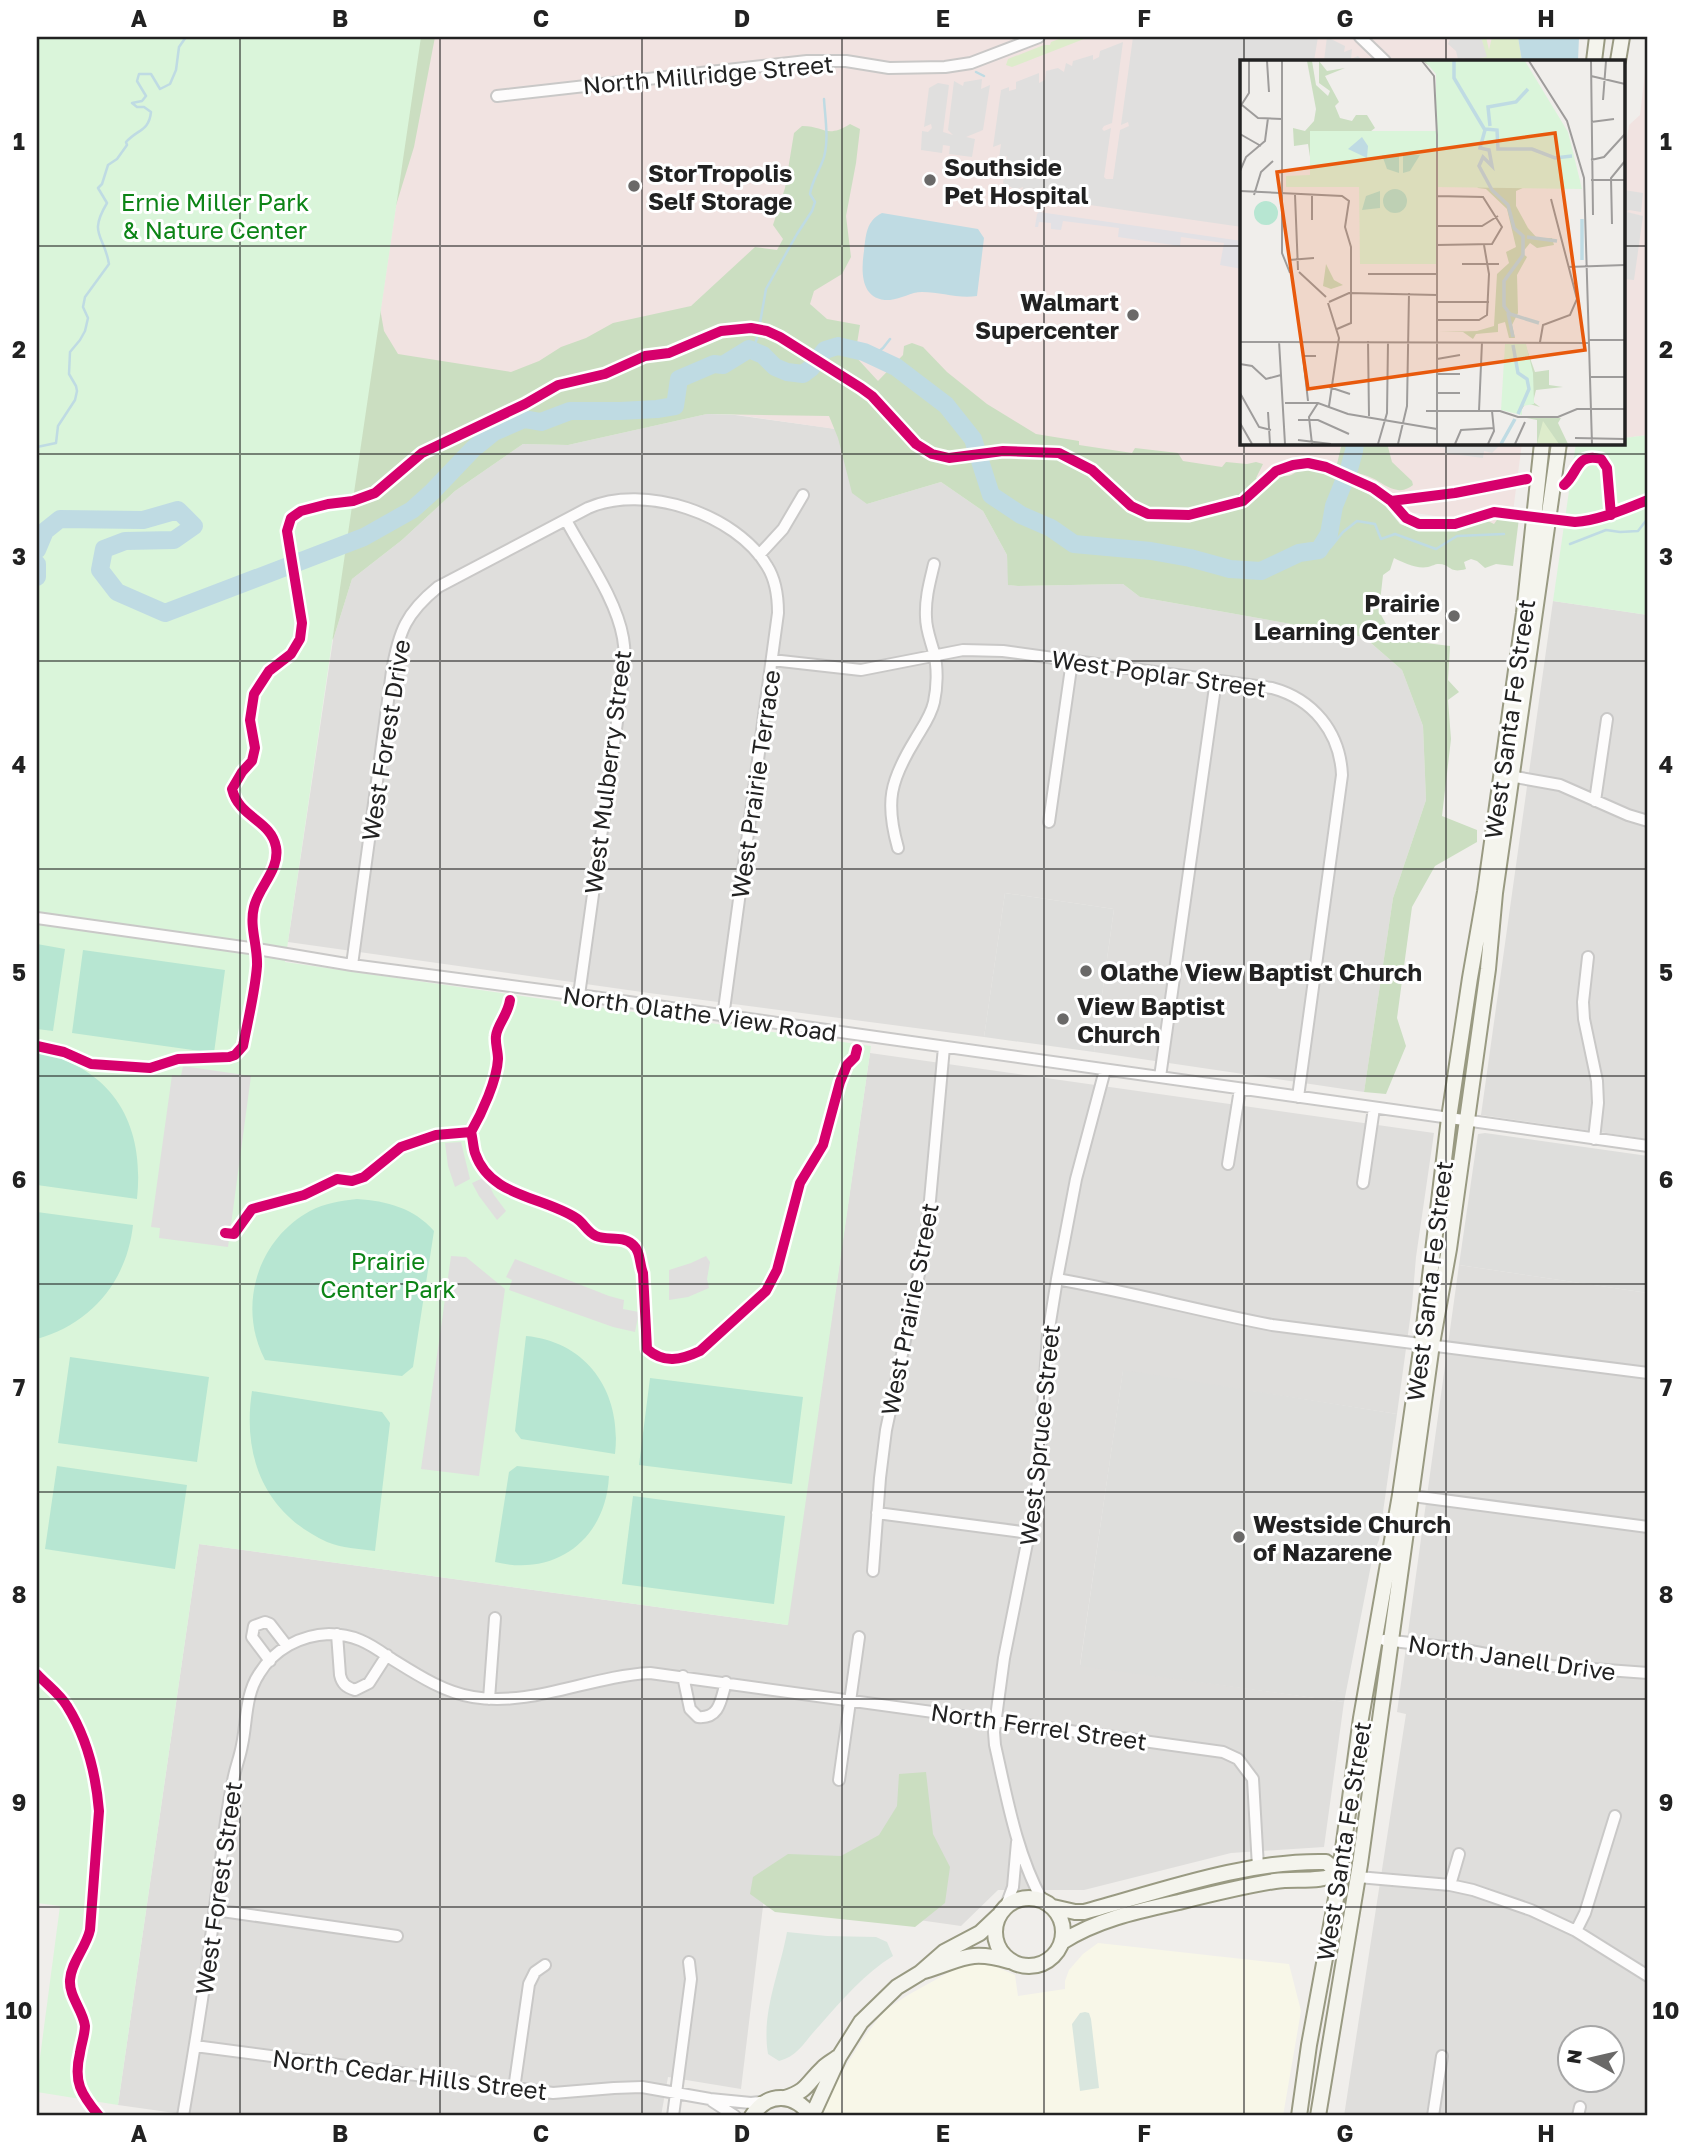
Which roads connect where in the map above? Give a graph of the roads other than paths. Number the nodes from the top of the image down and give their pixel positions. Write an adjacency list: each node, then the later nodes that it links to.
1 (1360, 37): 5 (street)
2 (1597, 37): 6 (street)
3 (1622, 37): 7 (street)
4 (1032, 38): 8 (street, North Millridge Street)
5 (1384, 60)
6 (1594, 60)
7 (1618, 60)
8 (497, 96)
9 (1542, 444): 20 (street, West Santa Fe Street)
10 (1559, 444): 20 (street, West Santa Fe Street)
11 (803, 495): 13 (street)
12 (566, 520): 13 (street, West Prairie Terrace); 27 (street, West Forest Drive); 28 (street, West Mulberry Street)
13 (759, 555): 16 (street, West Prairie Terrace)
14 (934, 564): 15 (street)
15 (935, 656): 16 (street, West Poplar Street); 17 (street, West Poplar Street); 24 (street)
16 (772, 660): 29 (street, West Prairie Terrace)
17 (1072, 661): 18 (street, West Poplar Street); 23 (street)
18 (1216, 680): 32 (street); 34 (street, West Poplar Street)
19 (1607, 719): 21 (street)
20 (1507, 775): 21 (street); 36 (street, West Santa Fe Street); 37 (street, West Santa Fe Street)
21 (1595, 801): 22 (street)
22 (1648, 821)
23 (1049, 822)
24 (898, 848)
25 (37, 918): 27 (street, North Olathe View Road)
26 (1588, 957): 38 (street)
27 (352, 965): 28 (street, North Olathe View Road)
28 (579, 995): 29 (street, North Olathe View Road)
29 (723, 1017): 30 (street, North Olathe View Road)
30 (944, 1047): 31 (street, North Olathe View Road); 46 (street, West Prairie Street)
31 (1105, 1070): 32 (street, North Olathe View Road); 42 (street, West Spruce Street)
32 (1160, 1077): 33 (street, North Olathe View Road)
33 (1240, 1089): 34 (street, North Olathe View Road); 40 (street)
34 (1298, 1097): 35 (street, North Olathe View Road)
35 (1374, 1108): 36 (street, North Olathe View Road); 41 (street)
36 (1449, 1118): 37 (street, North Olathe View Road); 43 (street, West Santa Fe Street)
37 (1467, 1121): 38 (street, North Olathe View Road); 43 (street, West Santa Fe Street)
38 (1594, 1139): 39 (street, North Olathe View Road)
39 (1648, 1146)
40 (1228, 1164)
41 (1363, 1183)
42 (1057, 1279): 43 (street); 48 (street, West Spruce Street)
43 (1427, 1344): 44 (street); 45 (street, West Santa Fe Street)
44 (1648, 1373)
45 (1406, 1495): 47 (street); 53 (street, West Santa Fe Street); 54 (street, West Santa Fe Street)
46 (877, 1513): 48 (street); 49 (street, West Prairie Street)
47 (1648, 1527)
48 (1030, 1533): 63 (street, West Spruce Street)
49 (873, 1571)
50 (495, 1618): 61 (street)
51 (337, 1634): 55 (street, North Ferrel Street); 56 (street, North Ferrel Street); 56 (street)
52 (859, 1637): 62 (street)
53 (1375, 1639): 54 (street, North Janell Drive); 69 (street, West Santa Fe Street)
54 (1391, 1641): 58 (street, North Janell Drive); 70 (street, West Santa Fe Street)
55 (287, 1646): 57 (street, North Ferrel Street); 57 (street)
56 (387, 1655): 61 (street, North Ferrel Street)
57 (267, 1663): 73 (street, West Forest Street)
58 (1648, 1673)
59 (683, 1676): 60 (street, North Ferrel Street); 60 (street); 61 (street, North Ferrel Street)
60 (726, 1682): 62 (street, North Ferrel Street)
61 (489, 1699)
62 (850, 1700): 63 (street, North Ferrel Street); 64 (street)
63 (996, 1719): 66 (street, West Spruce Street); 68 (street, North Ferrel Street)
64 (839, 1780)
65 (1615, 1816): 75 (street)
66 (1017, 1843): 72 (street, West Spruce Street); 74 (street, West Spruce Street)
67 (1459, 1854): 71 (street)
68 (1258, 1867): 69 (street); 72 (street)
69 (1339, 1873): 70 (street); 77 (street); 96 (street, West Santa Fe Street)
70 (1358, 1877): 71 (street); 97 (street, West Santa Fe Street)
71 (1450, 1885): 75 (street)
72 (1047, 1904): 74 (street); 77 (street)
73 (215, 1910): 76 (street); 83 (street, West Forest Street)
74 (1002, 1911): 78 (street); 81 (street)
75 (1576, 1931): 82 (street)
76 (397, 1936)
77 (1062, 1942): 78 (street)
78 (1010, 1961): 81 (street)
79 (689, 1962): 87 (street)
80 (545, 1965): 86 (street)
81 (920, 1973): 85 (street)
82 (1648, 1976)
83 (195, 2046): 86 (street, North Cedar Hills Street); 91 (street, West Forest Street)
84 (1442, 2056): 98 (street)
85 (839, 2057): 88 (street); 95 (street)
86 (514, 2089): 87 (street, North Cedar Hills Street)
87 (676, 2092): 89 (street, North Cedar Hills Street); 92 (street)
88 (785, 2098): 90 (street); 95 (street)
89 (710, 2099): 90 (street, North Cedar Hills Street); 93 (street, North Cedar Hills Street)
90 (768, 2101): 94 (street)
91 (183, 2116)
92 (673, 2116)
93 (735, 2116)
94 (752, 2116)
95 (812, 2116)
96 (1299, 2116)
97 (1318, 2116)
98 (1433, 2116)

